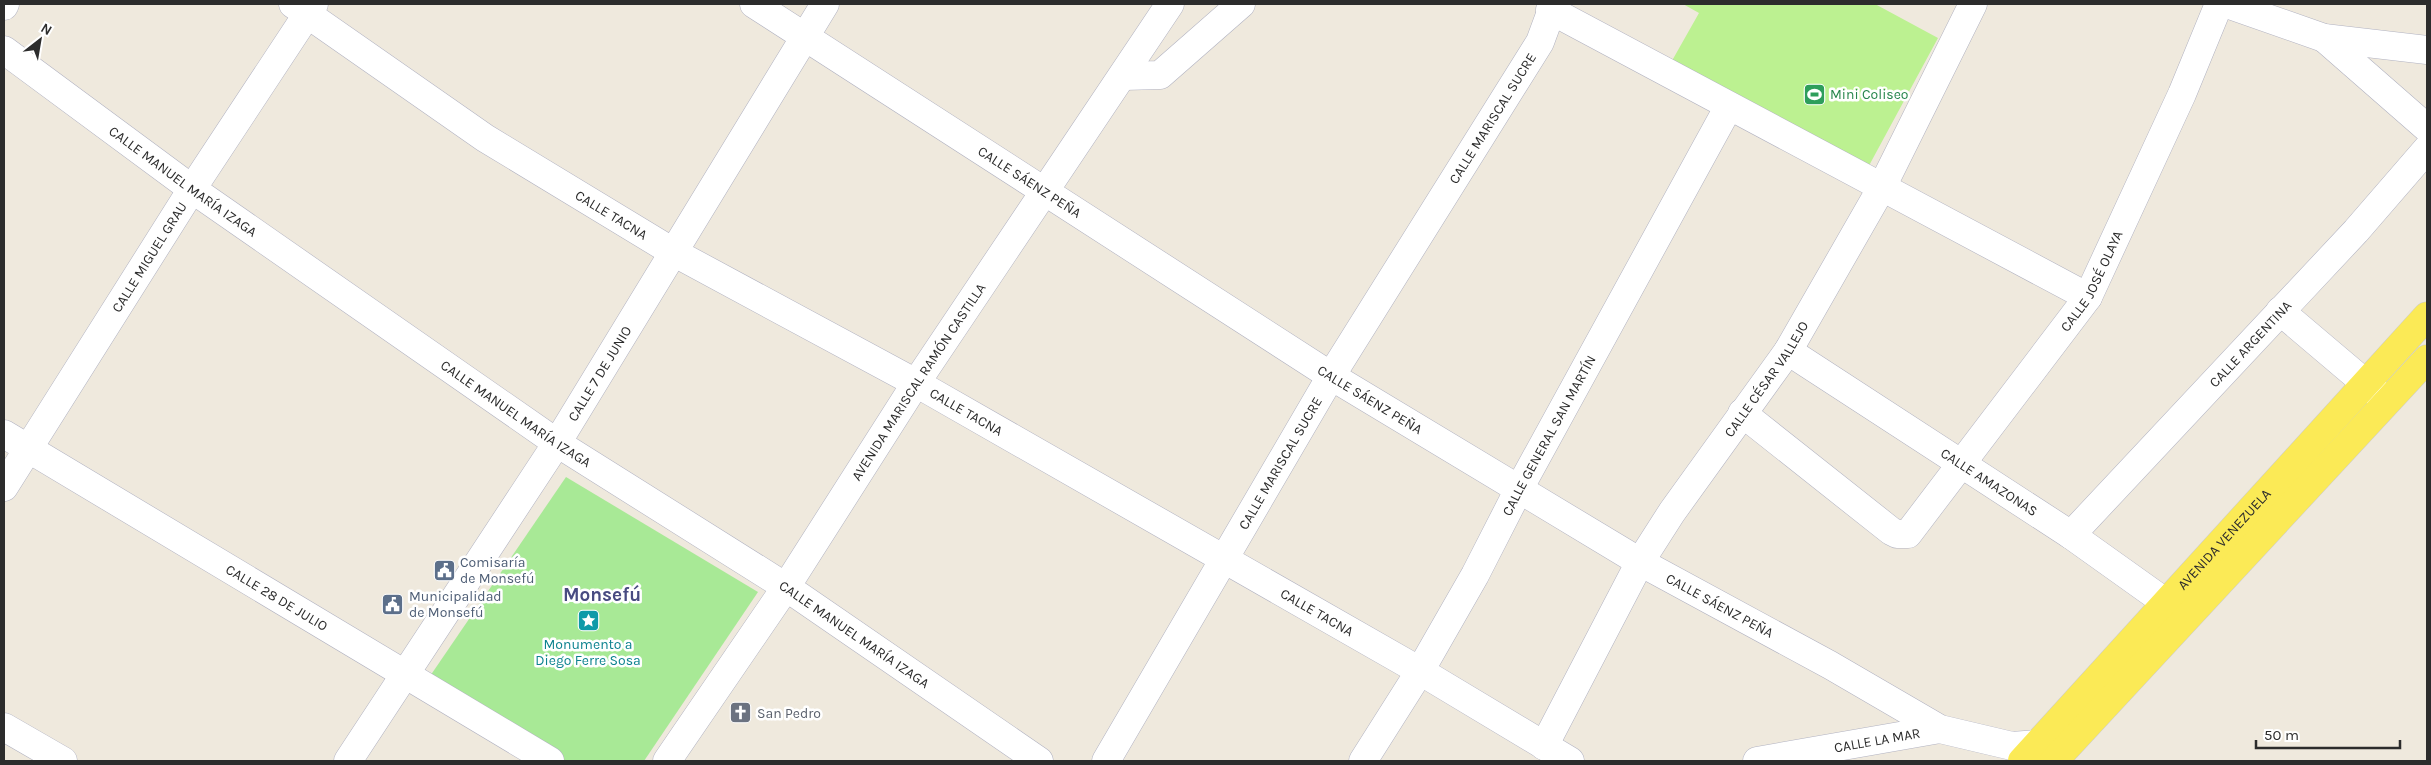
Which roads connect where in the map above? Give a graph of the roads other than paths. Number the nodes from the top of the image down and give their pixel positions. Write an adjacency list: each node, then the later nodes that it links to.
1 (754, 4): 10 (street, CALLE SÁENZ PEÑA)
2 (825, 4): 10 (street, CALLE 7 DE JUNIO)
3 (1170, 4): 14 (street, AVENIDA MARISCAL RAMÓN CASTILLA)
4 (1241, 4): 14 (street)
5 (1973, 4): 18 (street, CALLE CÉSAR VALLEJO)
6 (2220, 4): 22 (street, CALLE JOSÉ OLAYA)
7 (2227, 4): 11 (street)
8 (305, 7): 19 (street, CALLE MIGUEL GRAU); 21 (street, CALLE TACNA)
9 (1564, 10): 15 (street); 27 (street, CALLE MARISCAL SUCRE)
10 (805, 35): 20 (street, CALLE SÁENZ PEÑA); 21 (street, CALLE 7 DE JUNIO)
11 (2324, 38): 13 (street); 16 (street)
12 (4, 50): 19 (street, CALLE MANUEL MARÍA IZAGA)
13 (2427, 50)
14 (1124, 76): 20 (street, AVENIDA MARISCAL RAMÓN CASTILLA)
15 (1729, 106): 18 (street); 37 (street, CALLE GENERAL SAN MARTÍN)
16 (2427, 128)
17 (2427, 149): 23 (street, CALLE ARGENTINA)
18 (1882, 187): 22 (street); 25 (street, CALLE CÉSAR VALLEJO)
19 (192, 190): 33 (street, CALLE MANUEL MARÍA IZAGA); 34 (street, CALLE MIGUEL GRAU)
20 (1045, 190): 27 (street, CALLE SÁENZ PEÑA); 28 (street, AVENIDA MARISCAL RAMÓN CASTILLA)
21 (673, 252): 28 (street, CALLE TACNA); 33 (street, CALLE 7 DE JUNIO)
22 (2088, 296): 35 (street, CALLE JOSÉ OLAYA)
23 (2280, 311): 29 (street); 38 (street, CALLE ARGENTINA)
24 (2427, 316): 29 (main road, AVENIDA VENEZUELA)
25 (1788, 351): 31 (street, CALLE CÉSAR VALLEJO); 35 (street, CALLE AMAZONAS)
26 (2427, 359): 30 (main road, AVENIDA VENEZUELA)
27 (1331, 376): 37 (street, CALLE SÁENZ PEÑA); 39 (street, CALLE MARISCAL SUCRE)
28 (916, 383): 39 (street, CALLE TACNA); 41 (street, AVENIDA MARISCAL RAMÓN CASTILLA)
29 (2366, 384): 30 (street); 42 (main road, AVENIDA VENEZUELA)
30 (2387, 402): 42 (main road, AVENIDA VENEZUELA)
31 (1742, 413): 35 (street, CALLE JOSÉ OLAYA); 40 (street, CALLE CÉSAR VALLEJO)
32 (4, 434): 34 (street, CALLE 28 DE JULIO)
33 (556, 443): 41 (street, CALLE MANUEL MARÍA IZAGA); 44 (street, CALLE 7 DE JUNIO)
34 (28, 448): 36 (street, CALLE MIGUEL GRAU); 44 (street, CALLE 28 DE JULIO)
35 (1963, 464): 38 (street, CALLE AMAZONAS)
36 (4, 487)
37 (1519, 489): 40 (street, CALLE SÁENZ PEÑA); 43 (street, CALLE GENERAL SAN MARTÍN)
38 (2071, 534): 42 (street, CALLE AMAZONAS)
39 (1223, 560): 43 (street, CALLE TACNA); 54 (street, CALLE MARISCAL SUCRE)
40 (1640, 562): 46 (street, CALLE SÁENZ PEÑA); 47 (street, CALLE CÉSAR VALLEJO)
41 (786, 587): 52 (street, AVENIDA MARISCAL RAMÓN CASTILLA); 53 (street, CALLE MANUEL MARÍA IZAGA)
42 (2176, 610): 48 (main road, AVENIDA VENEZUELA)
43 (1420, 670): 47 (street, CALLE TACNA); 55 (street, CALLE GENERAL SAN MARTÍN)
44 (404, 673): 50 (street, CALLE 7 DE JUNIO); 51 (street, CALLE 28 DE JULIO)
45 (4, 727): 49 (street)
46 (1940, 730): 48 (street, CALLE SÁENZ PEÑA); 57 (street, CALLE LA MAR)
47 (1544, 746): 56 (street, CALLE TACNA)
48 (2040, 756)
49 (62, 761)
50 (348, 761)
51 (550, 761)
52 (667, 761)
53 (1039, 761)
54 (1106, 761)
55 (1363, 761)
56 (1570, 761)
57 (1757, 761)

